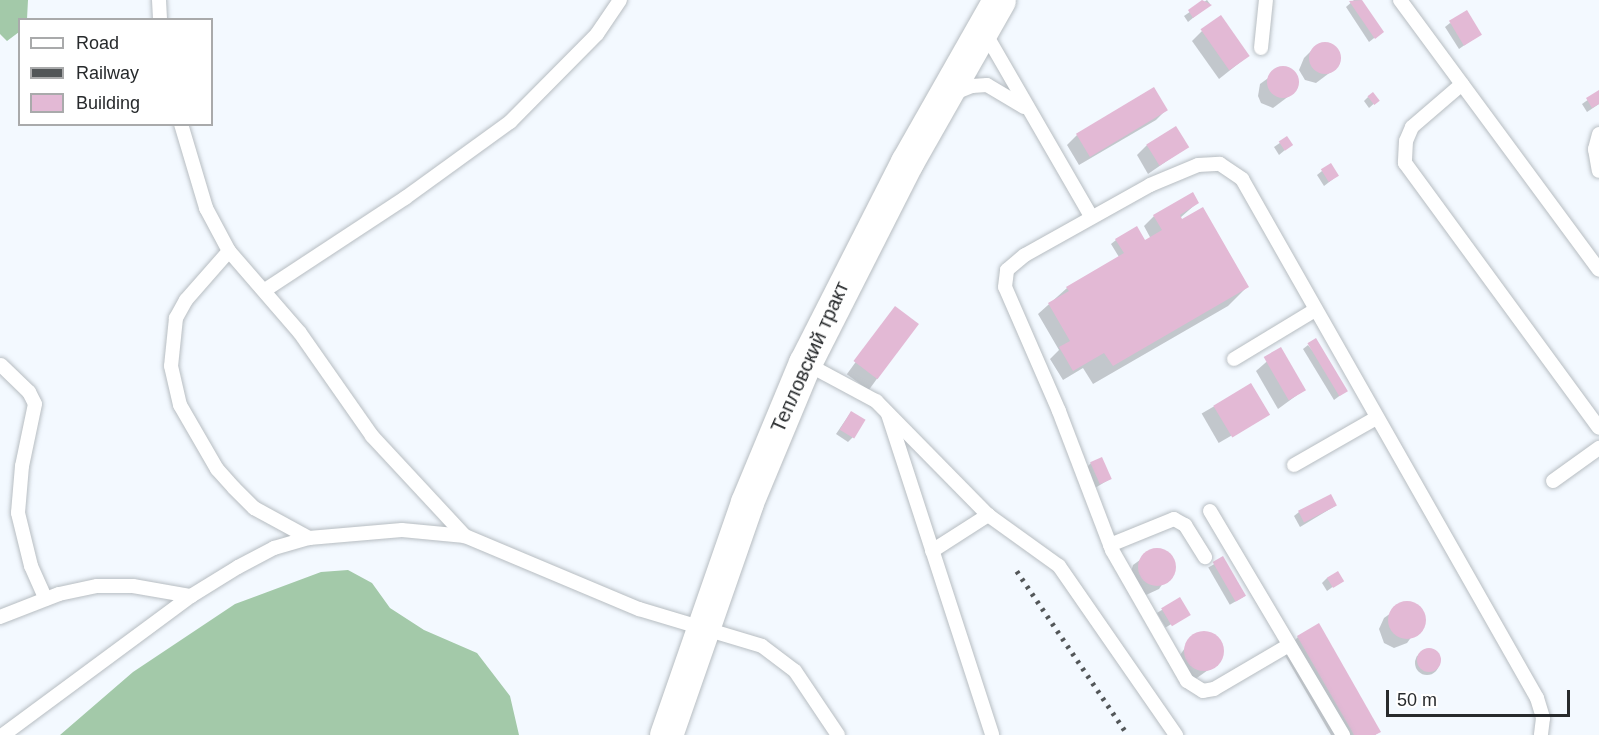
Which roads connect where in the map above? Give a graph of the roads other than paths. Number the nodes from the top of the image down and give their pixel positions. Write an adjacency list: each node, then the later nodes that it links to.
1 (159, 0): 6 (lane)
2 (620, 0): 18 (lane)
3 (999, 0): 7 (main road, Тепловский тракт)
4 (1266, 0): 8 (lane)
5 (1400, 0): 9 (lane)
6 (160, 18)
7 (983, 29): 10 (main road, Тепловский тракт); 11 (lane)
8 (1261, 48)
9 (1462, 84): 17 (lane); 25 (lane)
10 (943, 98): 11 (lane); 21 (main road, Тепловский тракт)
11 (1034, 117): 15 (lane)
12 (182, 126): 16 (lane)
13 (1599, 134): 14 (lane)
14 (1599, 171)
15 (1091, 216): 19 (lane); 33 (lane)
16 (229, 251): 18 (lane); 32 (lane)
17 (1599, 270)
18 (265, 290): 31 (lane)
19 (1315, 310): 20 (lane); 24 (lane)
20 (1234, 359)
21 (805, 363): 23 (lane); 39 (main road, Тепловский тракт)
22 (1, 365): 37 (lane)
23 (887, 410): 30 (lane); 34 (lane)
24 (1376, 418): 27 (lane); 47 (lane)
25 (1599, 428)
26 (1599, 448): 28 (lane)
27 (1294, 465)
28 (1553, 481)
29 (1210, 511): 40 (lane)
30 (988, 515): 34 (lane); 45 (lane)
31 (465, 536): 32 (lane); 39 (lane)
32 (309, 538): 36 (lane)
33 (1110, 544): 35 (lane); 40 (lane)
34 (932, 551): 44 (lane)
35 (1205, 556)
36 (191, 596): 37 (lane); 41 (lane)
37 (46, 598): 38 (lane)
38 (0, 617)
39 (700, 628): 42 (main road, Тепловский тракт); 43 (lane)
40 (1289, 645): 46 (lane)
41 (3, 735)
42 (666, 735)
43 (838, 735)
44 (992, 735)
45 (1176, 735)
46 (1343, 735)
47 (1541, 735)

